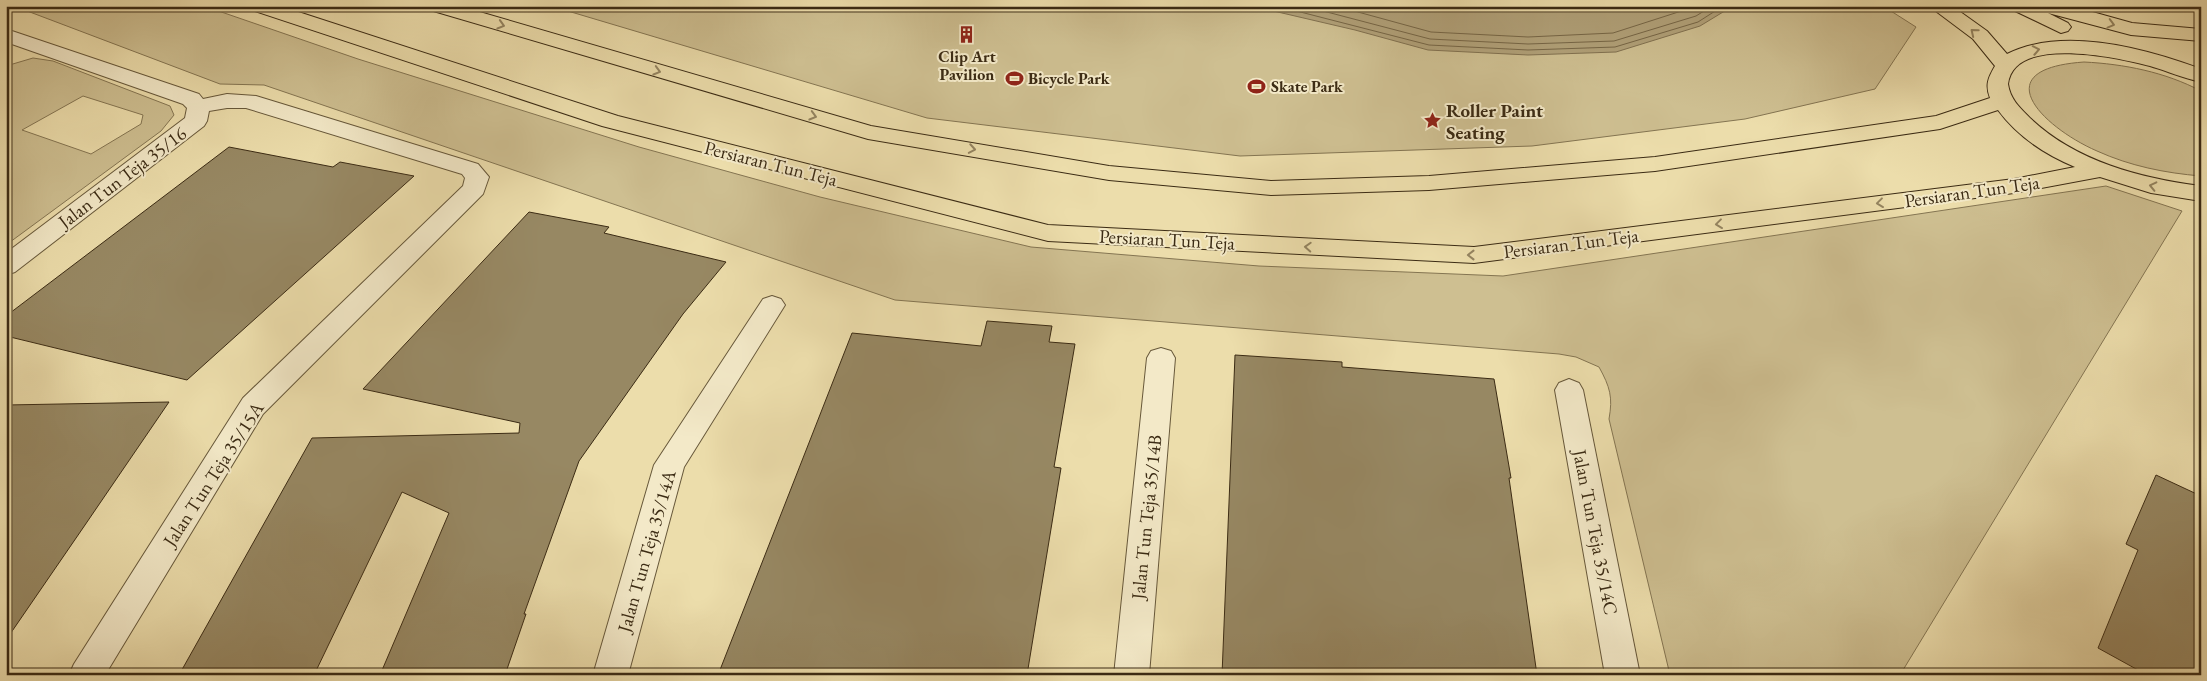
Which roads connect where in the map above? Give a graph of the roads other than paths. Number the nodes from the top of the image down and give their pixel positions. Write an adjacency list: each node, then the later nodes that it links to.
1 (259, 6): 15 (main road, Persiaran Tun Teja, one-way to 1)
2 (437, 6): 13 (main road, one-way to 13)
3 (1939, 6): 11 (main road, one-way to 3)
4 (2020, 6): 8 (main road)
5 (2047, 6): 6 (main road, one-way to 6)
6 (2201, 35)
7 (12, 42): 14 (street, Jalan Tun Teja 35/16)
8 (2106, 50): 10 (main road); 11 (main road, one-way to 8)
9 (2201, 52): 10 (main road)
10 (2163, 62): 12 (main road)
11 (2004, 64): 13 (main road)
12 (2201, 76)
13 (2002, 101): 15 (main road)
14 (198, 107): 17 (street, Jalan Tun Teja 35/16); 21 (street, Jalan Tun Teja 35/15A)
15 (2101, 170): 16 (main road, one-way to 15)
16 (2201, 194)
17 (6, 266)
18 (772, 305): 22 (street, Jalan Tun Teja 35/14A)
19 (1162, 358): 23 (street, Jalan Tun Teja 35/14B)
20 (1569, 390): 24 (street, Jalan Tun Teja 35/14C)
21 (86, 675)
22 (610, 675)
23 (1131, 675)
24 (1623, 675)

